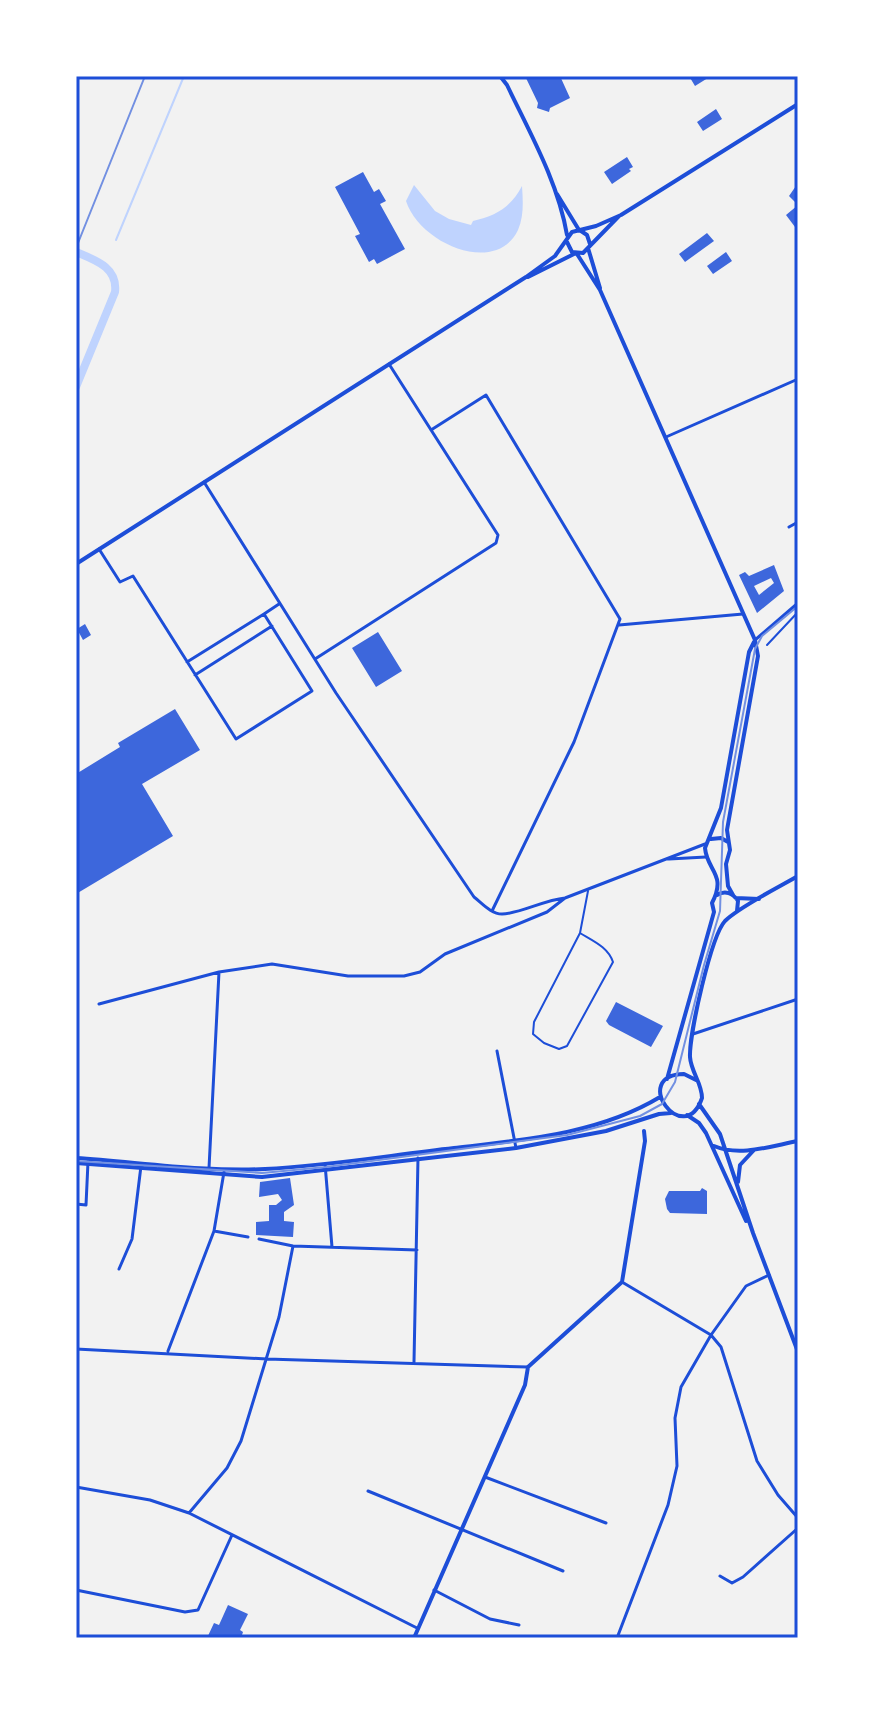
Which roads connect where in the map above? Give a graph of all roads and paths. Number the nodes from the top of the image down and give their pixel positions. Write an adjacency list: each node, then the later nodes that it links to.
1 (500, 76): 3 (street)
2 (798, 104): 4 (street)
3 (556, 192): 5 (street); 6 (street)
4 (621, 215): 5 (street); 7 (street)
5 (580, 231): 6 (street); 7 (street)
6 (567, 239): 8 (street); 9 (street)
7 (589, 246): 8 (street); 10 (street)
8 (576, 254): 9 (street); 10 (street)
9 (526, 277): 11 (street)
10 (600, 290): 14 (street)
11 (389, 364): 13 (street); 15 (street)
12 (798, 379): 14 (street)
13 (431, 430): 25 (street); 29 (street)
14 (664, 438): 24 (street)
15 (204, 482): 18 (street); 21 (street)
16 (798, 522): 17 (street)
17 (789, 527)
18 (99, 549): 19 (street); 30 (street)
19 (76, 564)
20 (798, 603): 27 (street)
21 (280, 604): 23 (street); 29 (street)
22 (798, 612): 28 (path)
23 (264, 614): 26 (street); 30 (street)
24 (743, 614): 25 (street); 27 (street)
25 (619, 625): 43 (street)
26 (272, 626): 31 (street); 31 (street)
27 (755, 640): 32 (street); 33 (street)
28 (767, 645)
29 (315, 659): 43 (street)
30 (187, 662): 31 (street)
31 (195, 675)
32 (707, 842): 33 (street); 34 (street); 36 (street)
33 (728, 842): 35 (street)
34 (708, 858): 35 (street); 36 (street); 39 (street)
35 (728, 858): 40 (street)
36 (661, 860): 38 (street)
37 (798, 876): 42 (street)
38 (589, 889): 41 (street); 47 (lane)
39 (717, 895): 40 (street); 44 (street)
40 (734, 896): 42 (street); 45 (street)
41 (565, 898): 43 (street); 48 (street)
42 (761, 898): 45 (street)
43 (492, 911)
44 (714, 912): 46 (street); 53 (street)
45 (736, 913): 46 (street)
46 (729, 918): 51 (street)
47 (580, 933): 47 (lane)
48 (219, 972): 50 (street); 73 (street)
49 (798, 999): 51 (street)
50 (99, 1004)
51 (693, 1034): 54 (street)
52 (497, 1051): 61 (street)
53 (667, 1079): 54 (street); 55 (street)
54 (696, 1080): 56 (street)
55 (660, 1097): 57 (street); 61 (street)
56 (699, 1104): 58 (street); 66 (street)
57 (671, 1113): 58 (street); 59 (street)
58 (686, 1115): 63 (street)
59 (642, 1120): 60 (street); 64 (street)
60 (644, 1131): 87 (street)
61 (514, 1141): 64 (street); 67 (street)
62 (798, 1141): 65 (street)
63 (713, 1145): 66 (street); 79 (street)
64 (516, 1148): 68 (street)
65 (754, 1150): 66 (street); 76 (street)
66 (725, 1151): 76 (street)
67 (417, 1152): 68 (street); 71 (street)
68 (418, 1159): 74 (street); 84 (street)
69 (76, 1160): 70 (street)
70 (88, 1161): 72 (street); 77 (street)
71 (325, 1164): 74 (street); 75 (street)
72 (141, 1165): 73 (street); 85 (street)
73 (209, 1171): 75 (street)
74 (326, 1171): 75 (street); 83 (street)
75 (224, 1172): 78 (street)
76 (738, 1186): 79 (street)
77 (76, 1204)
78 (214, 1231): 80 (street); 91 (street)
79 (753, 1233): 86 (street)
80 (248, 1237)
81 (259, 1239): 82 (street)
82 (293, 1246): 83 (street); 92 (street)
83 (332, 1247): 84 (street)
84 (417, 1250): 93 (street)
85 (119, 1269)
86 (769, 1275): 88 (street); 90 (street)
87 (622, 1282): 88 (street); 94 (street)
88 (711, 1335): 99 (street); 111 (street)
89 (76, 1349): 91 (street)
90 (798, 1352)
91 (167, 1353): 92 (street)
92 (267, 1359): 93 (street); 98 (street)
93 (414, 1362): 94 (street)
94 (528, 1367): 95 (street)
95 (485, 1477): 100 (street); 102 (street)
96 (76, 1487): 98 (street)
97 (368, 1491): 102 (street)
98 (189, 1513): 103 (street)
99 (798, 1518)
100 (606, 1523)
101 (798, 1528): 105 (street)
102 (461, 1529): 104 (street); 107 (street)
103 (232, 1535): 106 (street); 109 (street)
104 (563, 1571)
105 (720, 1576)
106 (76, 1590)
107 (434, 1590): 108 (street); 109 (street)
108 (519, 1625)
109 (417, 1628): 110 (street)
110 (414, 1638)
111 (617, 1638)

